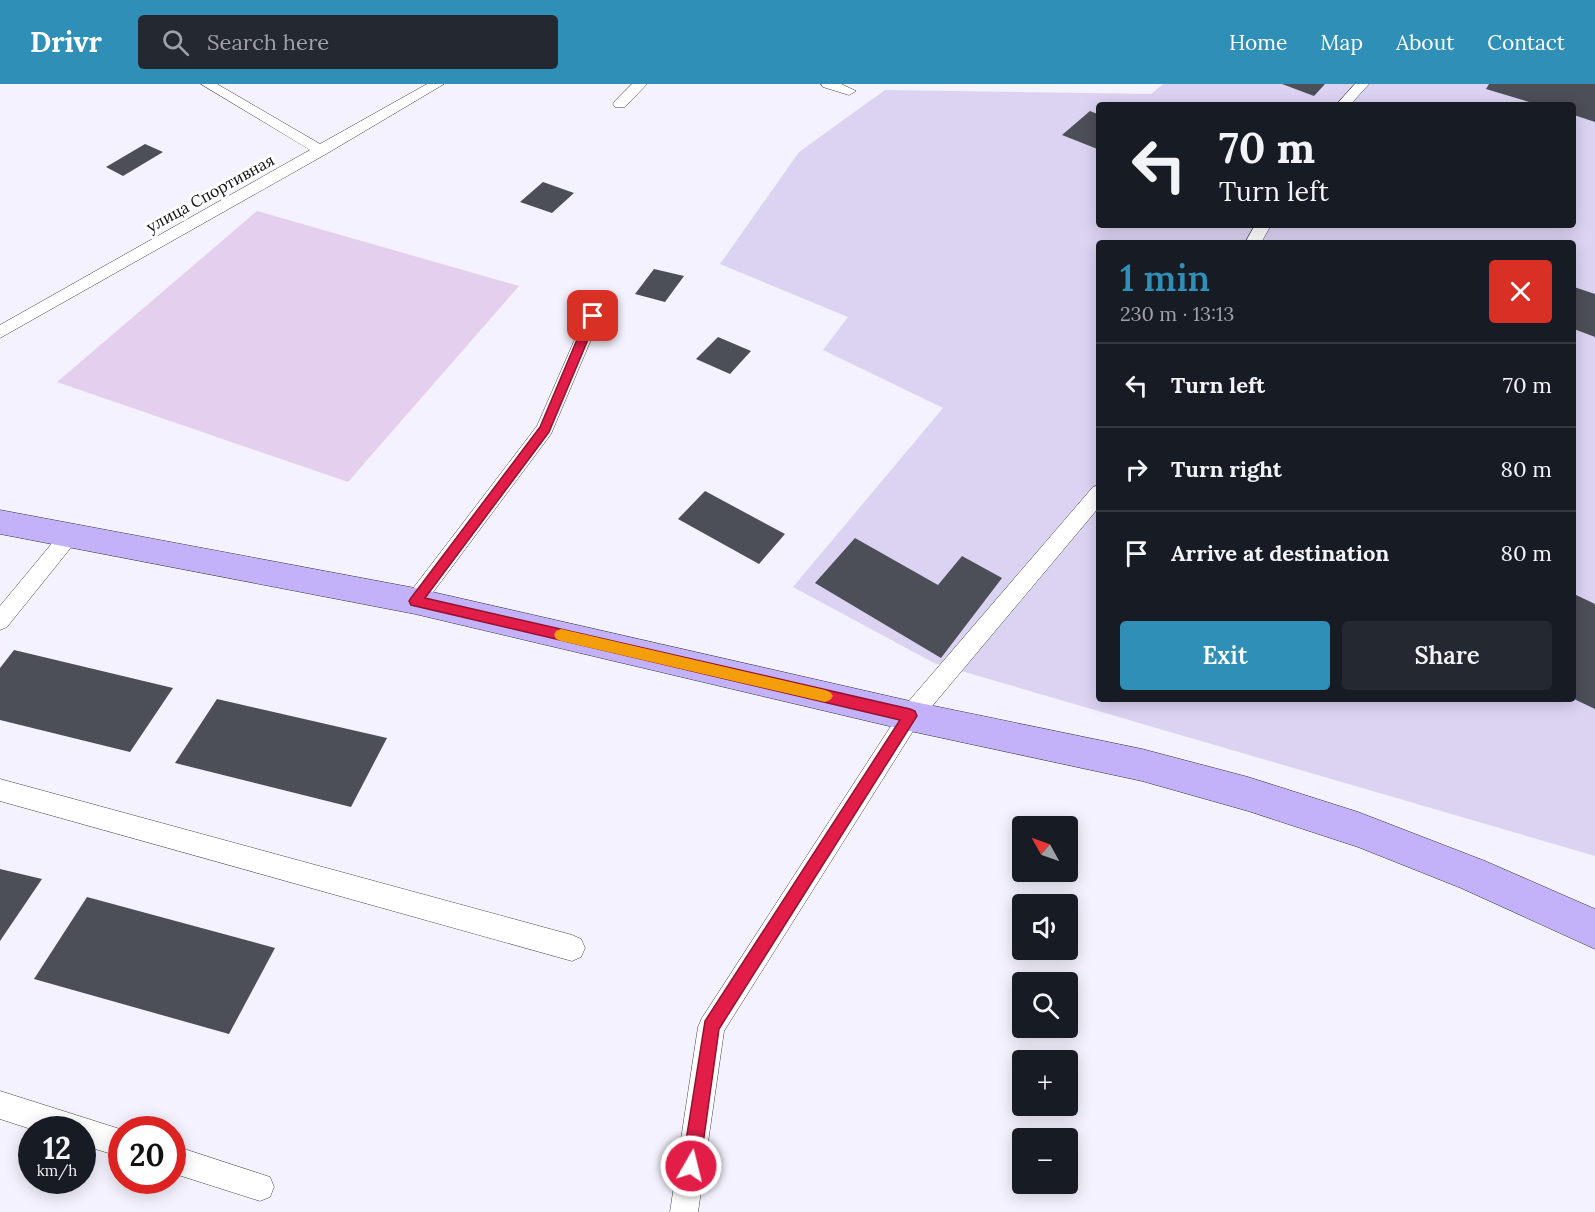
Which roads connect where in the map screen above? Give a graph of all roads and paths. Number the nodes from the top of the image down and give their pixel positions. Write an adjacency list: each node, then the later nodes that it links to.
1 (208, 84): 9 (lane)
2 (437, 84): 9 (lane, улица Спортивная)
3 (640, 84): 8 (lane)
4 (828, 84): 6 (lane)
5 (1362, 84): 7 (lane)
6 (849, 91)
7 (1346, 102)
8 (620, 104)
9 (321, 151): 11 (lane, улица Спортивная)
10 (593, 316): 15 (lane)
11 (0, 332)
12 (1096, 497): 17 (lane)
13 (0, 522): 14 (street)
14 (70, 535): 15 (street); 16 (lane)
15 (415, 601): 17 (street)
16 (0, 621)
17 (910, 716): 19 (street); 25 (lane)
18 (0, 789): 20 (lane)
19 (1595, 929)
20 (572, 948)
21 (0, 1105): 22 (lane)
22 (36, 1116)
23 (186, 1163): 24 (lane)
24 (260, 1186)
25 (684, 1212)

